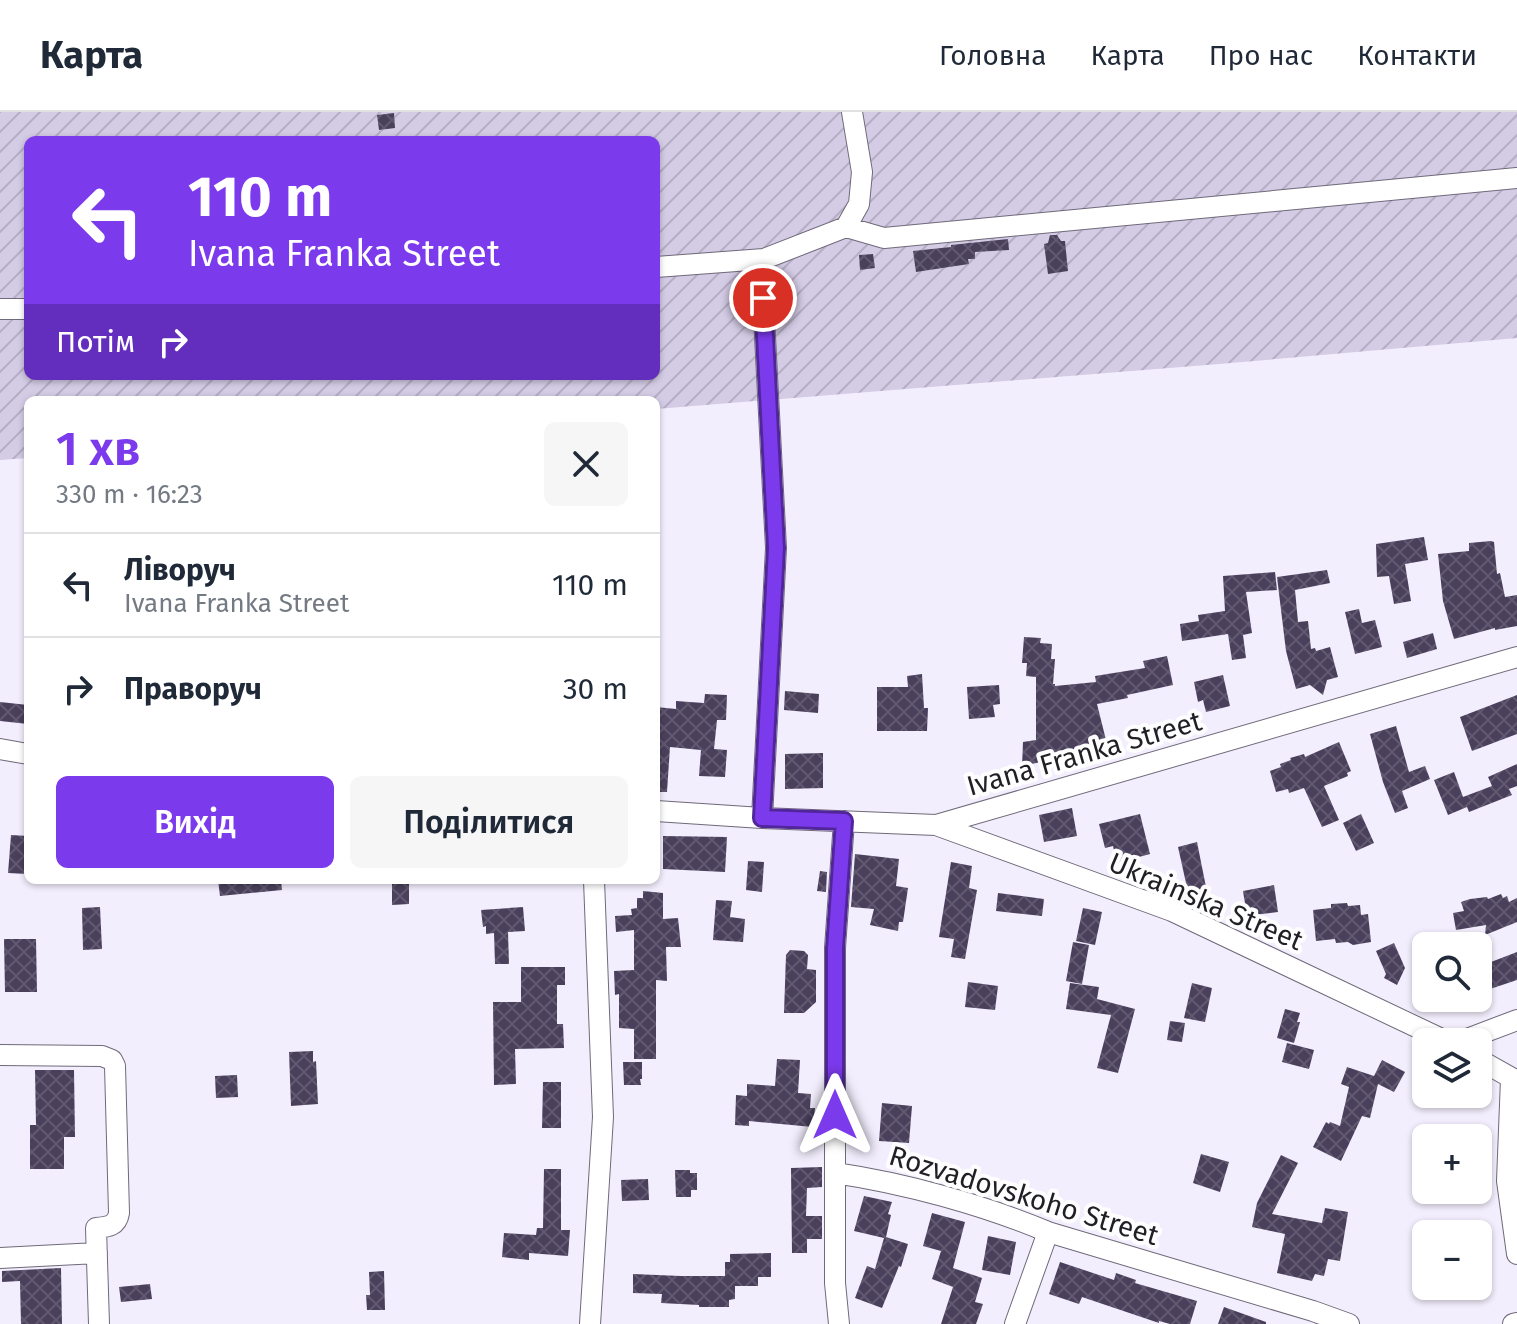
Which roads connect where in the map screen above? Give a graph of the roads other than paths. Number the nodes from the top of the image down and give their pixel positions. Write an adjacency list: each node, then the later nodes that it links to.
1 (852, 112): 3 (street)
2 (1517, 178): 3 (street)
3 (846, 227): 4 (street)
4 (764, 259): 5 (street); 12 (street)
5 (660, 267)
6 (0, 309): 7 (street)
7 (24, 309)
8 (1517, 657): 14 (street, Ivana Franka Street)
9 (0, 749): 10 (street)
10 (24, 753)
11 (660, 811): 12 (street, Ivana Franka Street)
12 (762, 818): 13 (street, Ivana Franka Street)
13 (844, 821): 14 (street, Ivana Franka Street); 22 (street)
14 (936, 825): 17 (street, Ukrainska Street)
15 (594, 884): 28 (street)
16 (1517, 1020): 18 (street)
17 (1419, 1028)
18 (1492, 1029)
19 (0, 1055): 24 (street)
20 (1492, 1067): 21 (street)
21 (1514, 1080): 25 (street)
22 (835, 1173): 23 (street, Rozvadovskoho Street); 29 (street)
23 (1048, 1232): 30 (street); 31 (street, Rozvadovskoho Street)
24 (97, 1253): 26 (street); 27 (street)
25 (1517, 1254)
26 (0, 1258)
27 (99, 1324)
28 (590, 1324)
29 (839, 1324)
30 (1015, 1324)
31 (1349, 1324)

